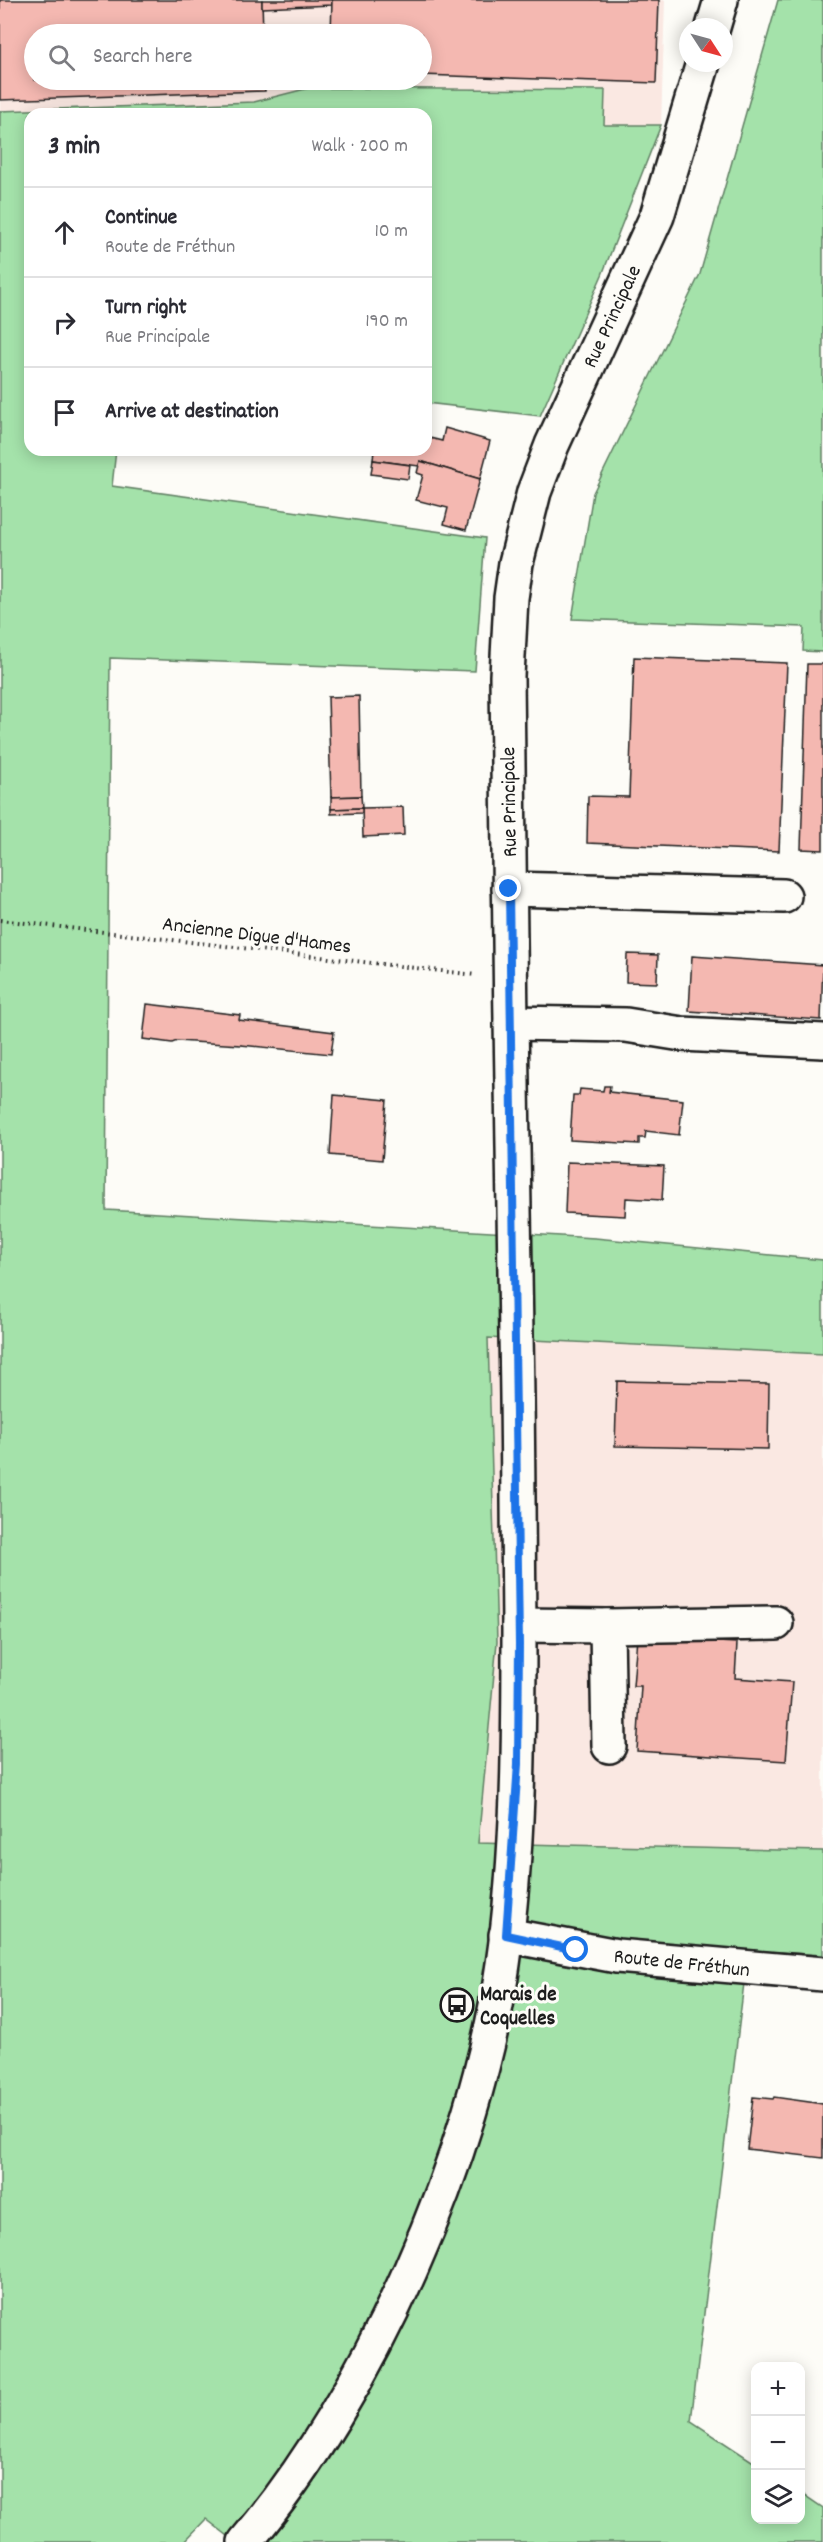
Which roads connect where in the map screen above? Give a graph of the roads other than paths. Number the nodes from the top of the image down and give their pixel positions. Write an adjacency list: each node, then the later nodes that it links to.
1 (721, 0): 2 (street)
2 (716, 18)
3 (700, 72): 4 (street, Rue Principale)
4 (509, 889): 5 (street); 6 (street, Rue Principale)
5 (784, 896)
6 (511, 1023): 7 (street); 9 (street, Rue Principale)
7 (823, 1041)
8 (776, 1623): 10 (street)
9 (519, 1625): 10 (street); 12 (street, Rue Principale)
10 (608, 1626): 11 (street)
11 (609, 1746)
12 (506, 1935): 13 (street, Route de Fréthun); 14 (street, Rue Principale)
13 (823, 1974)
14 (248, 2539)

